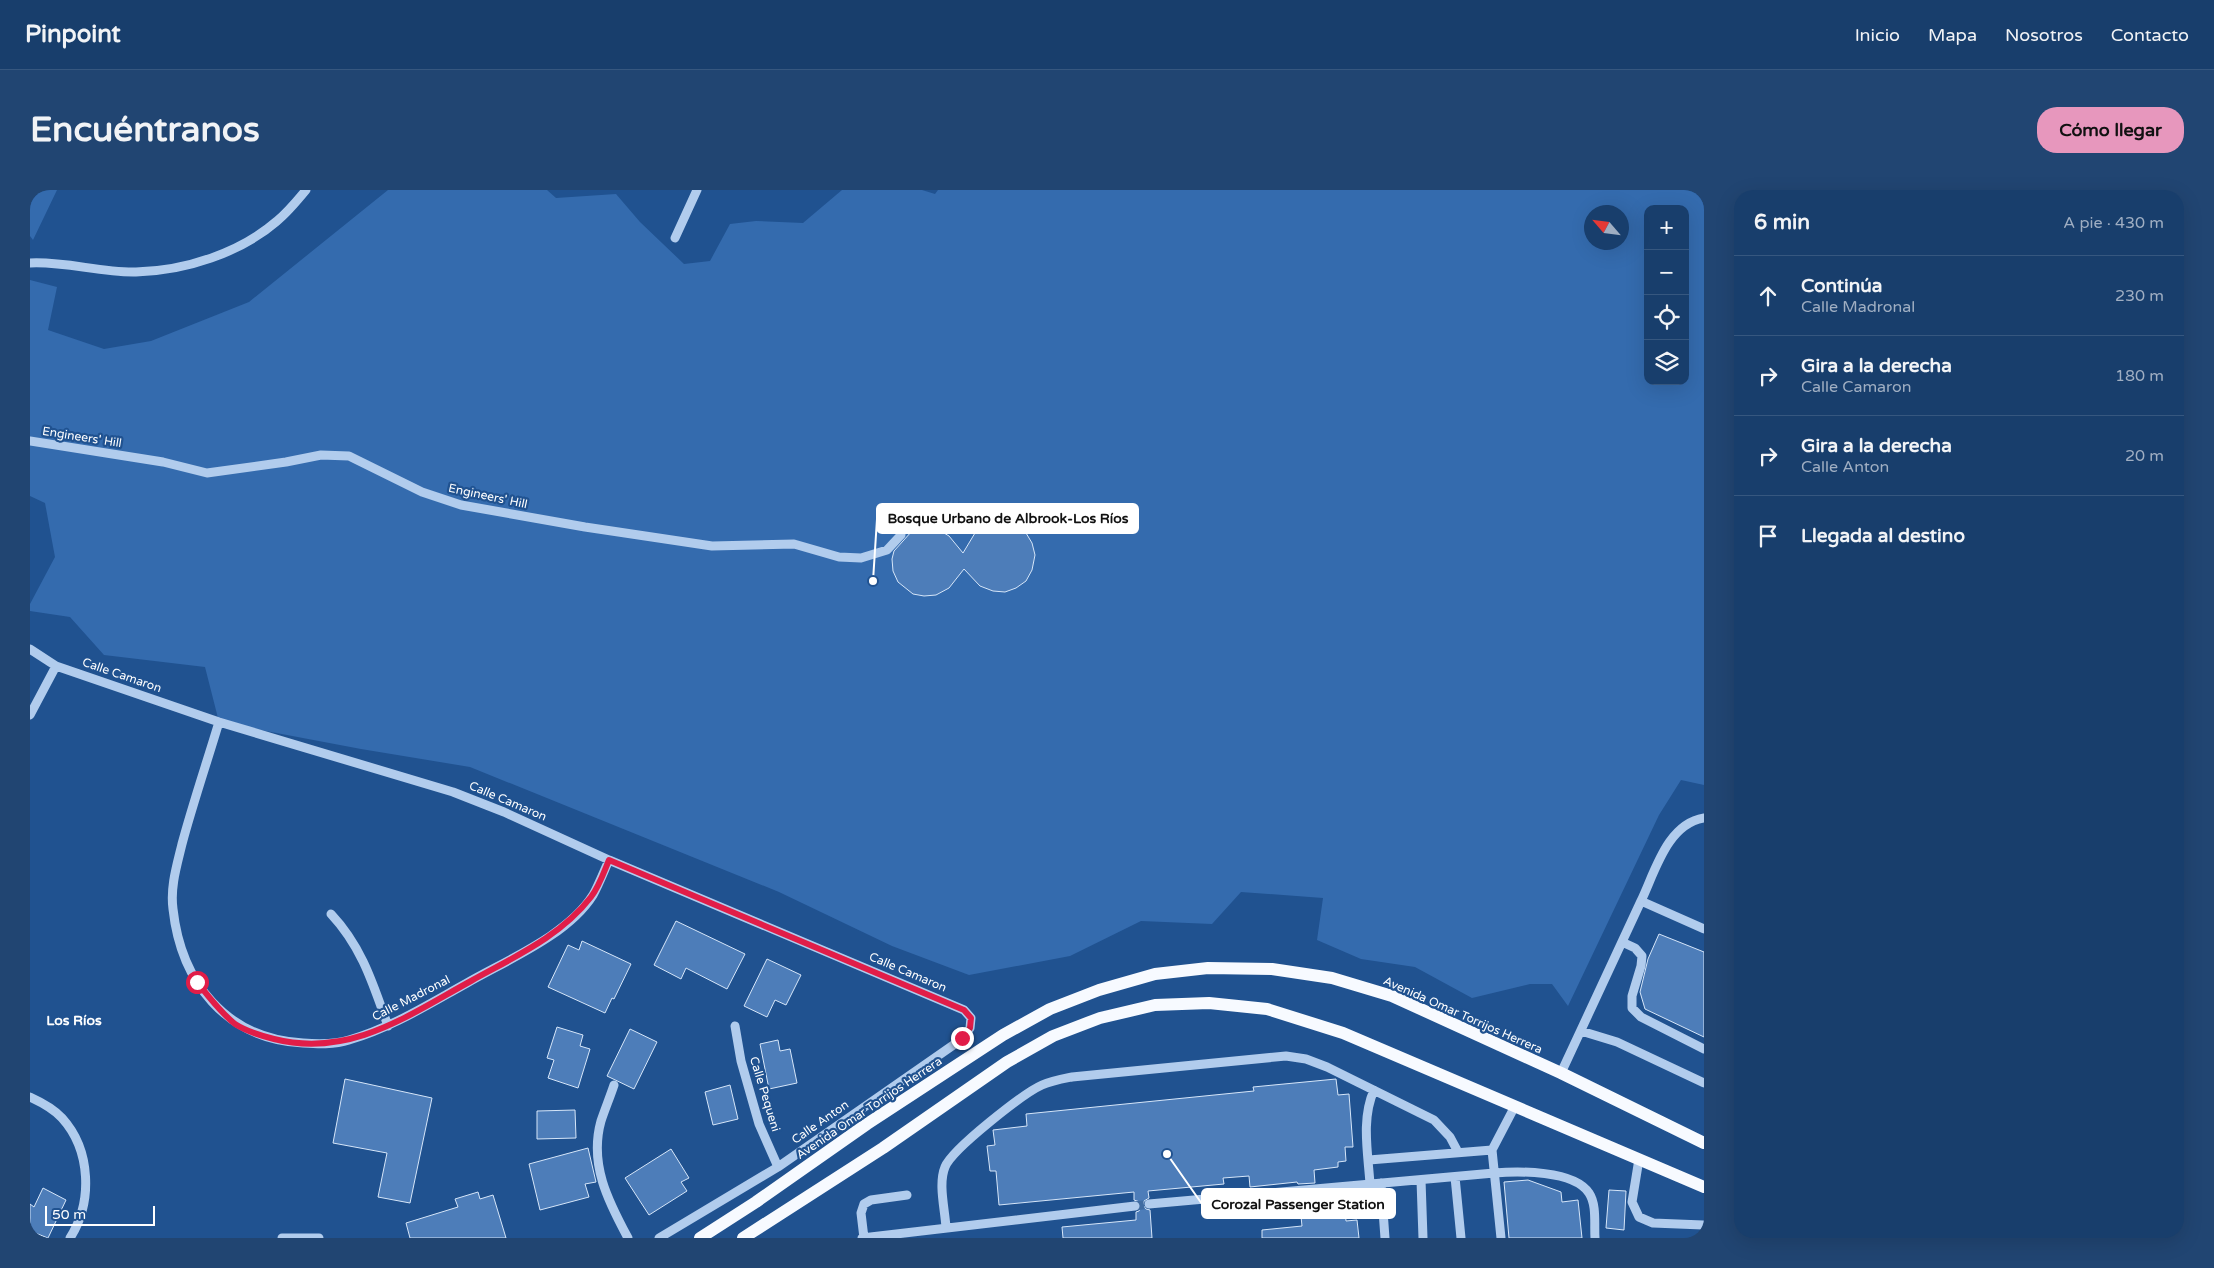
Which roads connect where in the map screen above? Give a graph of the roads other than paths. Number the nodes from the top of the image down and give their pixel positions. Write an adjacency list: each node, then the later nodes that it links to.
1 (306, 190): 4 (street)
2 (698, 190): 3 (street)
3 (675, 238)
4 (31, 262)
5 (30, 441): 6 (street, Engineers' Hill)
6 (900, 515)
7 (30, 649): 8 (street, Calle Camaron)
8 (56, 666): 9 (street); 10 (street, Calle Camaron)
9 (30, 715)
10 (220, 722): 12 (street, Calle Camaron); 18 (street, Calle Madronal)
11 (1704, 818): 13 (street)
12 (609, 860): 17 (street, Calle Camaron); 18 (street, Calle Madronal)
13 (1641, 902): 15 (street); 16 (street)
14 (331, 914): 18 (street)
15 (1704, 929)
16 (1622, 942): 20 (street); 21 (street)
17 (964, 1010): 33 (street, Calle Anton)
18 (388, 1026)
19 (735, 1026): 33 (street, Calle Pequeni)
20 (1581, 1031): 22 (street); 23 (street)
21 (1704, 1049)
22 (1561, 1073): 28 (main road, Avenida Omar Torrijos Herrera); 50 (main road, Avenida Omar Torrijos Herrera)
23 (1704, 1084)
24 (614, 1085): 48 (street)
25 (1374, 1090): 30 (street); 32 (street); 44 (street)
26 (30, 1097): 45 (street)
27 (1515, 1106): 29 (street); 31 (main road); 51 (main road)
28 (1704, 1143)
29 (1492, 1150): 30 (street); 34 (street)
30 (1458, 1152): 32 (street)
31 (1639, 1159): 39 (main road); 43 (street)
32 (1369, 1160): 38 (street)
33 (778, 1167): 49 (street, Calle Anton)
34 (1494, 1173): 35 (street); 56 (street); 57 (street)
35 (1455, 1177): 36 (street); 55 (street)
36 (1421, 1180): 37 (street); 54 (street)
37 (1381, 1183): 38 (street); 53 (street)
38 (1370, 1184): 41 (street)
39 (1704, 1187)
40 (907, 1195): 52 (street)
41 (1149, 1204)
42 (1135, 1206): 44 (street)
43 (1703, 1225)
44 (946, 1228): 52 (street)
45 (70, 1238)
46 (282, 1238): 47 (street)
47 (320, 1238)
48 (628, 1238)
49 (659, 1238)
50 (700, 1238)
51 (743, 1238)
52 (863, 1238)
53 (1385, 1238)
54 (1423, 1238)
55 (1461, 1238)
56 (1501, 1238)
57 (1595, 1238)

